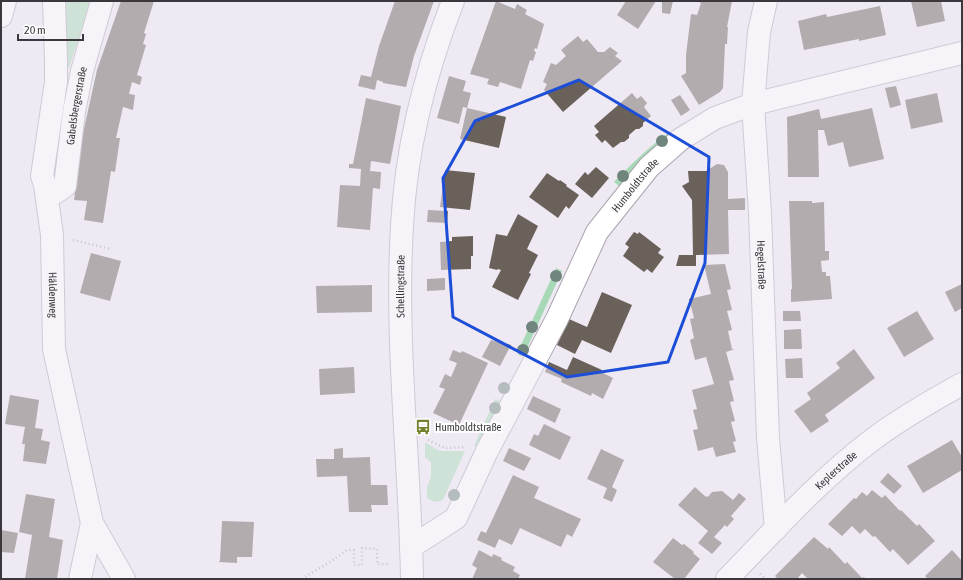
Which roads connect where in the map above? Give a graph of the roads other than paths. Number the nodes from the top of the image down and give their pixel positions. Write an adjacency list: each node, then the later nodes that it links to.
1 (5, 1): 6 (street)
2 (54, 1): 9 (street, Häldenweg)
3 (102, 1): 9 (street, Gabelsbergerstraße)
4 (454, 1): 13 (street, Schellingstraße)
5 (766, 1): 8 (street, Hegelstraße)
6 (1, 16)
7 (962, 53): 8 (street, Humboldtstraße)
8 (753, 104): 12 (street, Hegelstraße); 13 (street, Humboldtstraße)
9 (45, 185): 11 (street, Häldenweg)
10 (962, 384): 12 (street, Keplerstraße)
11 (92, 523): 14 (street); 15 (street, Häldenweg)
12 (776, 529): 16 (street, Keplerstraße)
13 (411, 564)
14 (80, 579)
15 (124, 579)
16 (727, 579)

